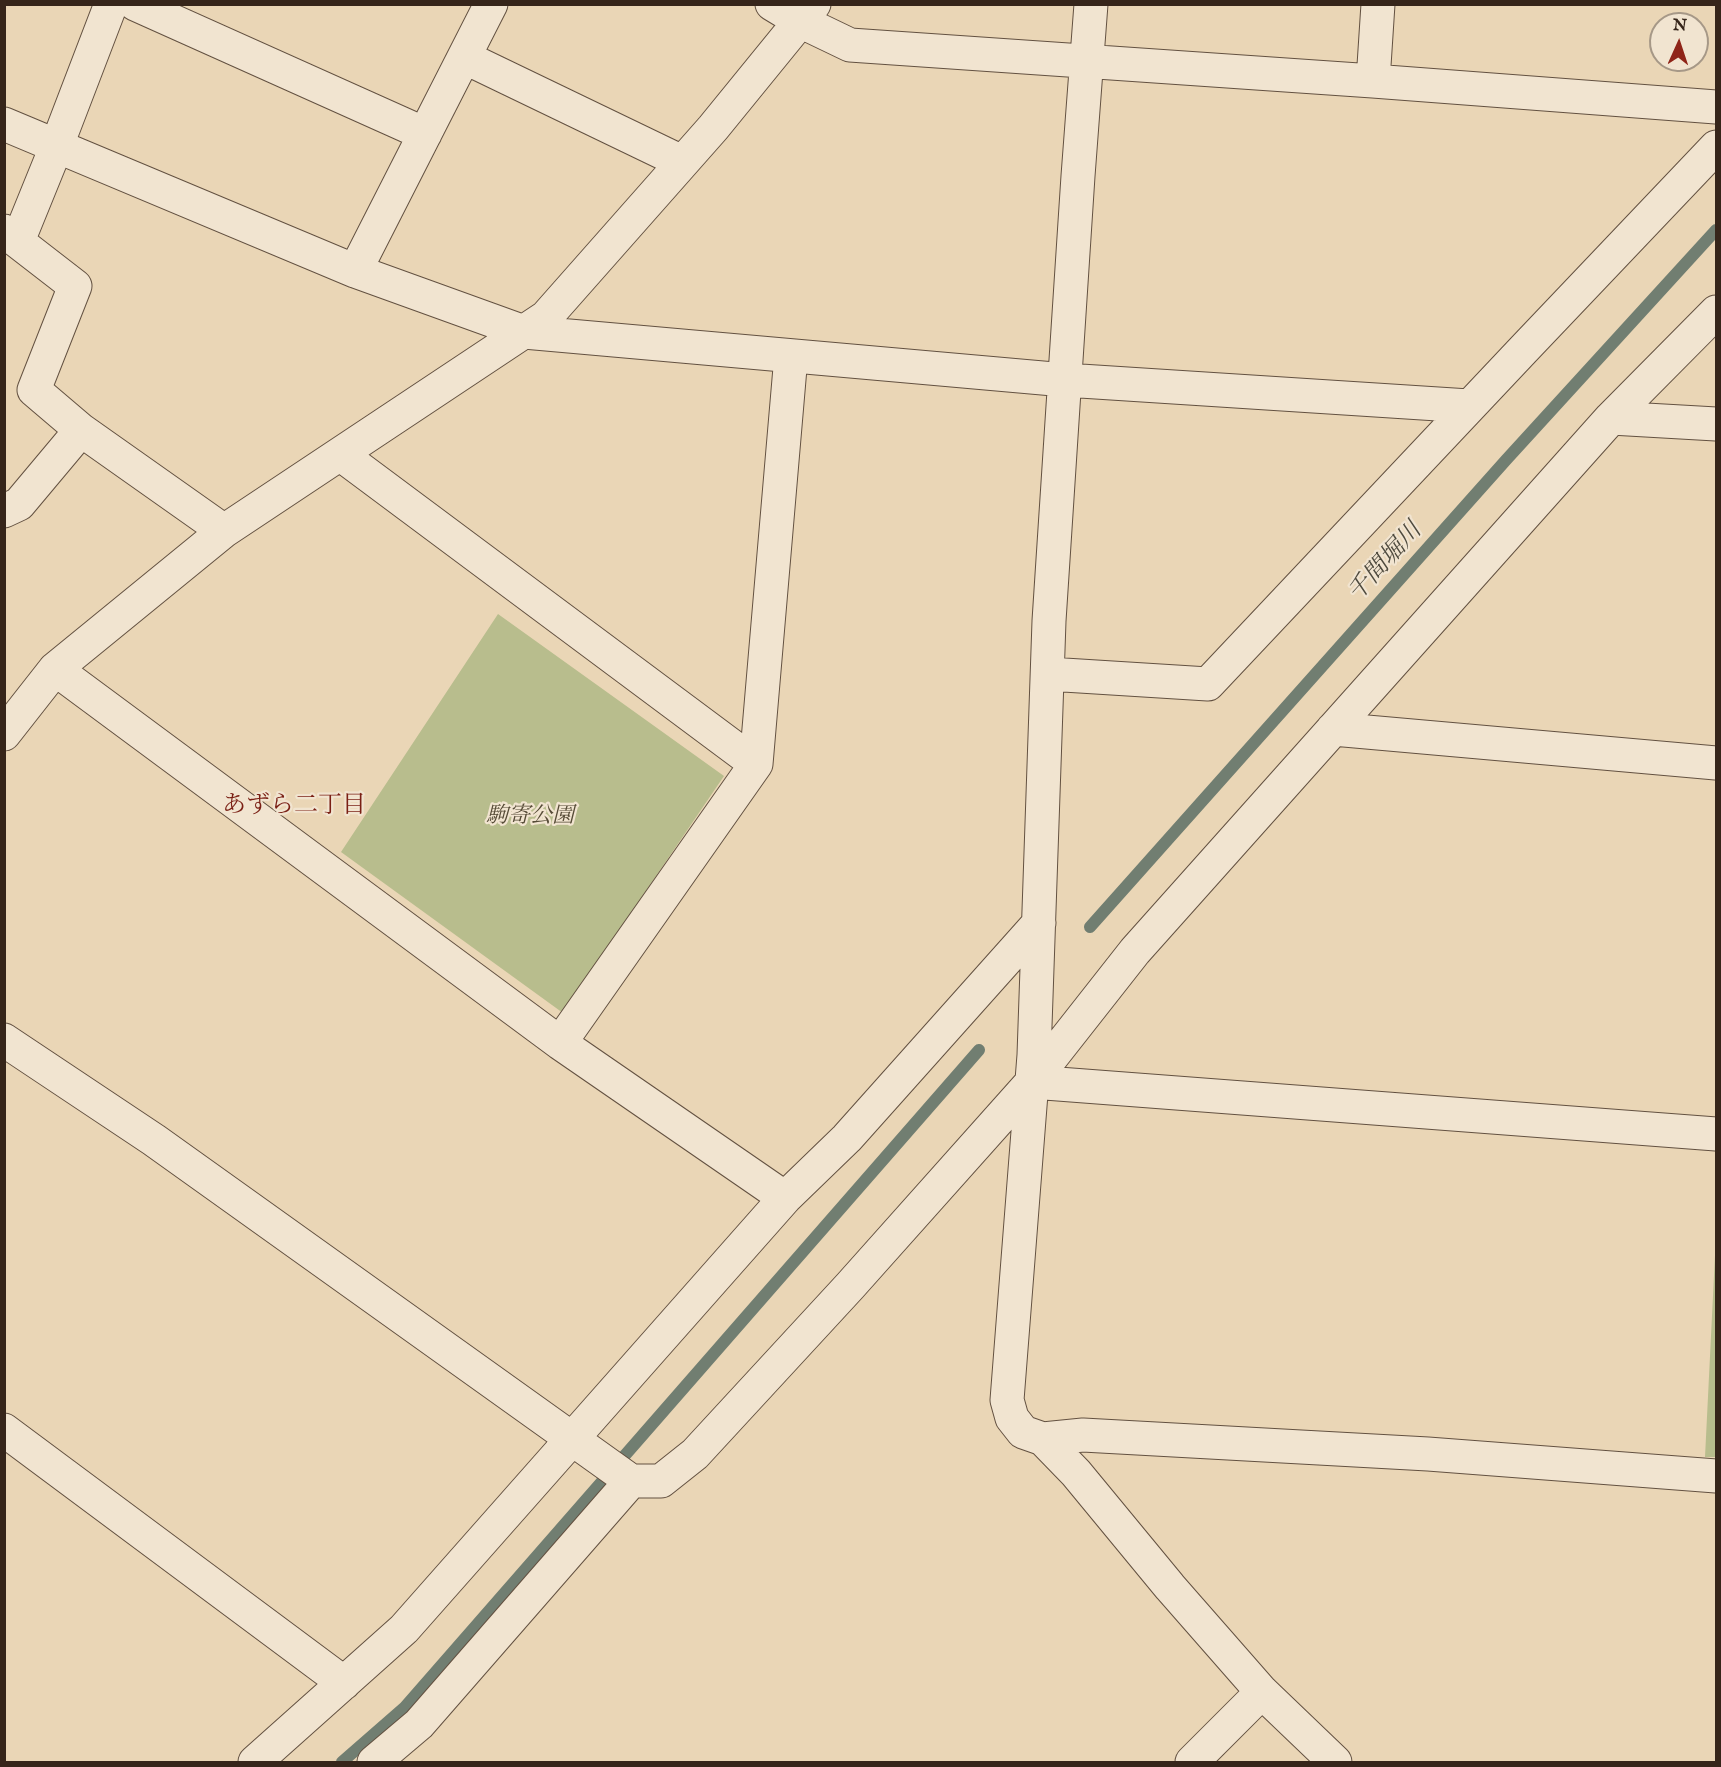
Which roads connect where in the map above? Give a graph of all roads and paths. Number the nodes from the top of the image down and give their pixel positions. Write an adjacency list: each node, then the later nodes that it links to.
1 (111, 4): 14 (street)
2 (135, 4): 13 (street)
3 (491, 4): 8 (street)
4 (772, 4): 7 (street)
5 (1091, 4): 9 (street)
6 (1378, 4): 10 (street)
7 (807, 13): 9 (street); 16 (street)
8 (464, 57): 13 (street); 16 (street)
9 (1086, 62): 10 (street); 22 (street)
10 (1373, 81): 11 (street)
11 (1716, 107)
12 (4, 124): 14 (street)
13 (425, 134): 18 (street)
14 (57, 145): 17 (street); 18 (street)
15 (1716, 147): 23 (street)
16 (682, 162): 20 (street)
17 (11, 236): 26 (street)
18 (355, 271): 20 (street)
19 (1716, 312): 24 (street)
20 (524, 332): 21 (street); 27 (street)
21 (791, 356): 22 (street); 35 (street)
22 (1065, 380): 23 (street); 31 (street)
23 (1469, 406): 31 (street)
24 (1611, 418): 25 (street); 32 (street)
25 (1716, 424)
26 (81, 430): 28 (street); 29 (street)
27 (340, 454): 29 (street); 35 (street)
28 (4, 511)
29 (224, 531): 30 (street)
30 (55, 669): 33 (street); 38 (street)
31 (1048, 674): 36 (street)
32 (1333, 729): 34 (street); 39 (street)
33 (4, 734)
34 (1716, 763)
35 (756, 764): 38 (street)
36 (1039, 923): 39 (street); 41 (street)
37 (4, 1040): 44 (street)
38 (560, 1043): 41 (street)
39 (1032, 1082): 40 (street); 43 (street); 46 (street)
40 (1716, 1134)
41 (785, 1198): 44 (street)
42 (4, 1430): 47 (street)
43 (1043, 1439): 45 (street); 48 (street)
44 (580, 1445): 46 (street); 47 (street)
45 (1716, 1476)
46 (628, 1479): 50 (street)
47 (344, 1683): 49 (street)
48 (1262, 1692): 51 (street); 52 (street)
49 (255, 1762)
50 (374, 1762)
51 (1192, 1762)
52 (1335, 1762)

